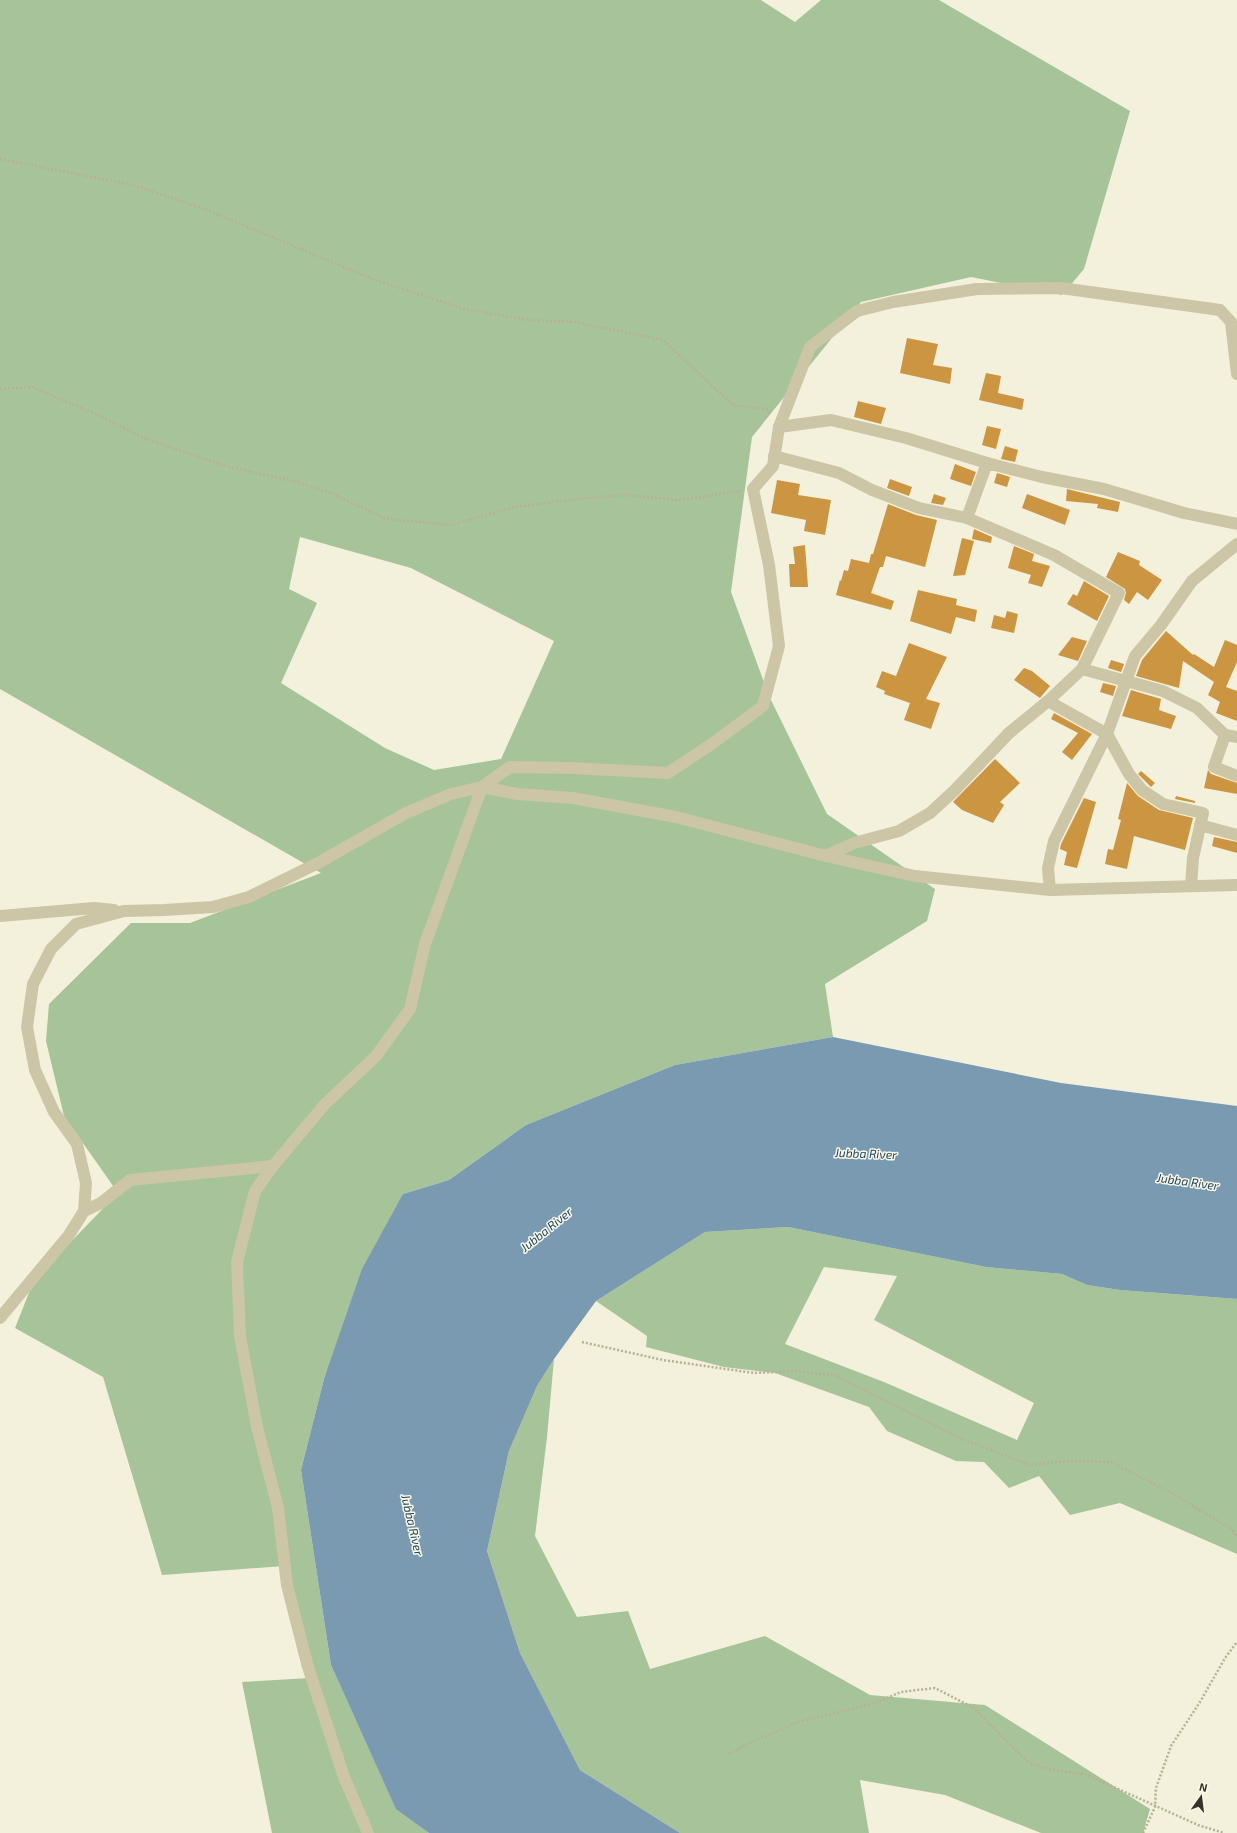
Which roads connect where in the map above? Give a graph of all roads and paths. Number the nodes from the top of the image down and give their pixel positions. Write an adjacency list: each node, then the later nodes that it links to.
1 (0, 159): 4 (path)
2 (1237, 374): 4 (street)
3 (0, 389): 7 (path)
4 (779, 427): 5 (street); 6 (street)
5 (774, 456): 7 (street); 8 (street)
6 (987, 463): 8 (street); 9 (street)
7 (753, 489): 18 (street)
8 (967, 518): 11 (street)
9 (1237, 524)
10 (1237, 544): 12 (street)
11 (1082, 669): 12 (street); 13 (street)
12 (1125, 681): 14 (street); 15 (street)
13 (1048, 701): 14 (street); 21 (street)
14 (1107, 734): 19 (street); 24 (street)
15 (1225, 735): 16 (street); 17 (street)
16 (1237, 737)
17 (1237, 776)
18 (482, 787): 21 (street); 25 (street); 27 (street)
19 (1200, 825): 20 (street); 23 (street)
20 (1237, 835)
21 (826, 856): 24 (street)
22 (1237, 885): 23 (street)
23 (1191, 886): 24 (street)
24 (1050, 890)
25 (124, 911): 26 (street); 28 (street)
26 (0, 916)
27 (273, 1166): 28 (street); 35 (street)
28 (84, 1211): 29 (street)
29 (0, 1318)
30 (582, 1342): 31 (path)
31 (1237, 1537)
32 (1237, 1642): 34 (path)
33 (729, 1754): 34 (path)
34 (1155, 1807): 36 (path); 37 (path)
35 (368, 1833)
36 (1143, 1833)
37 (1224, 1833)

